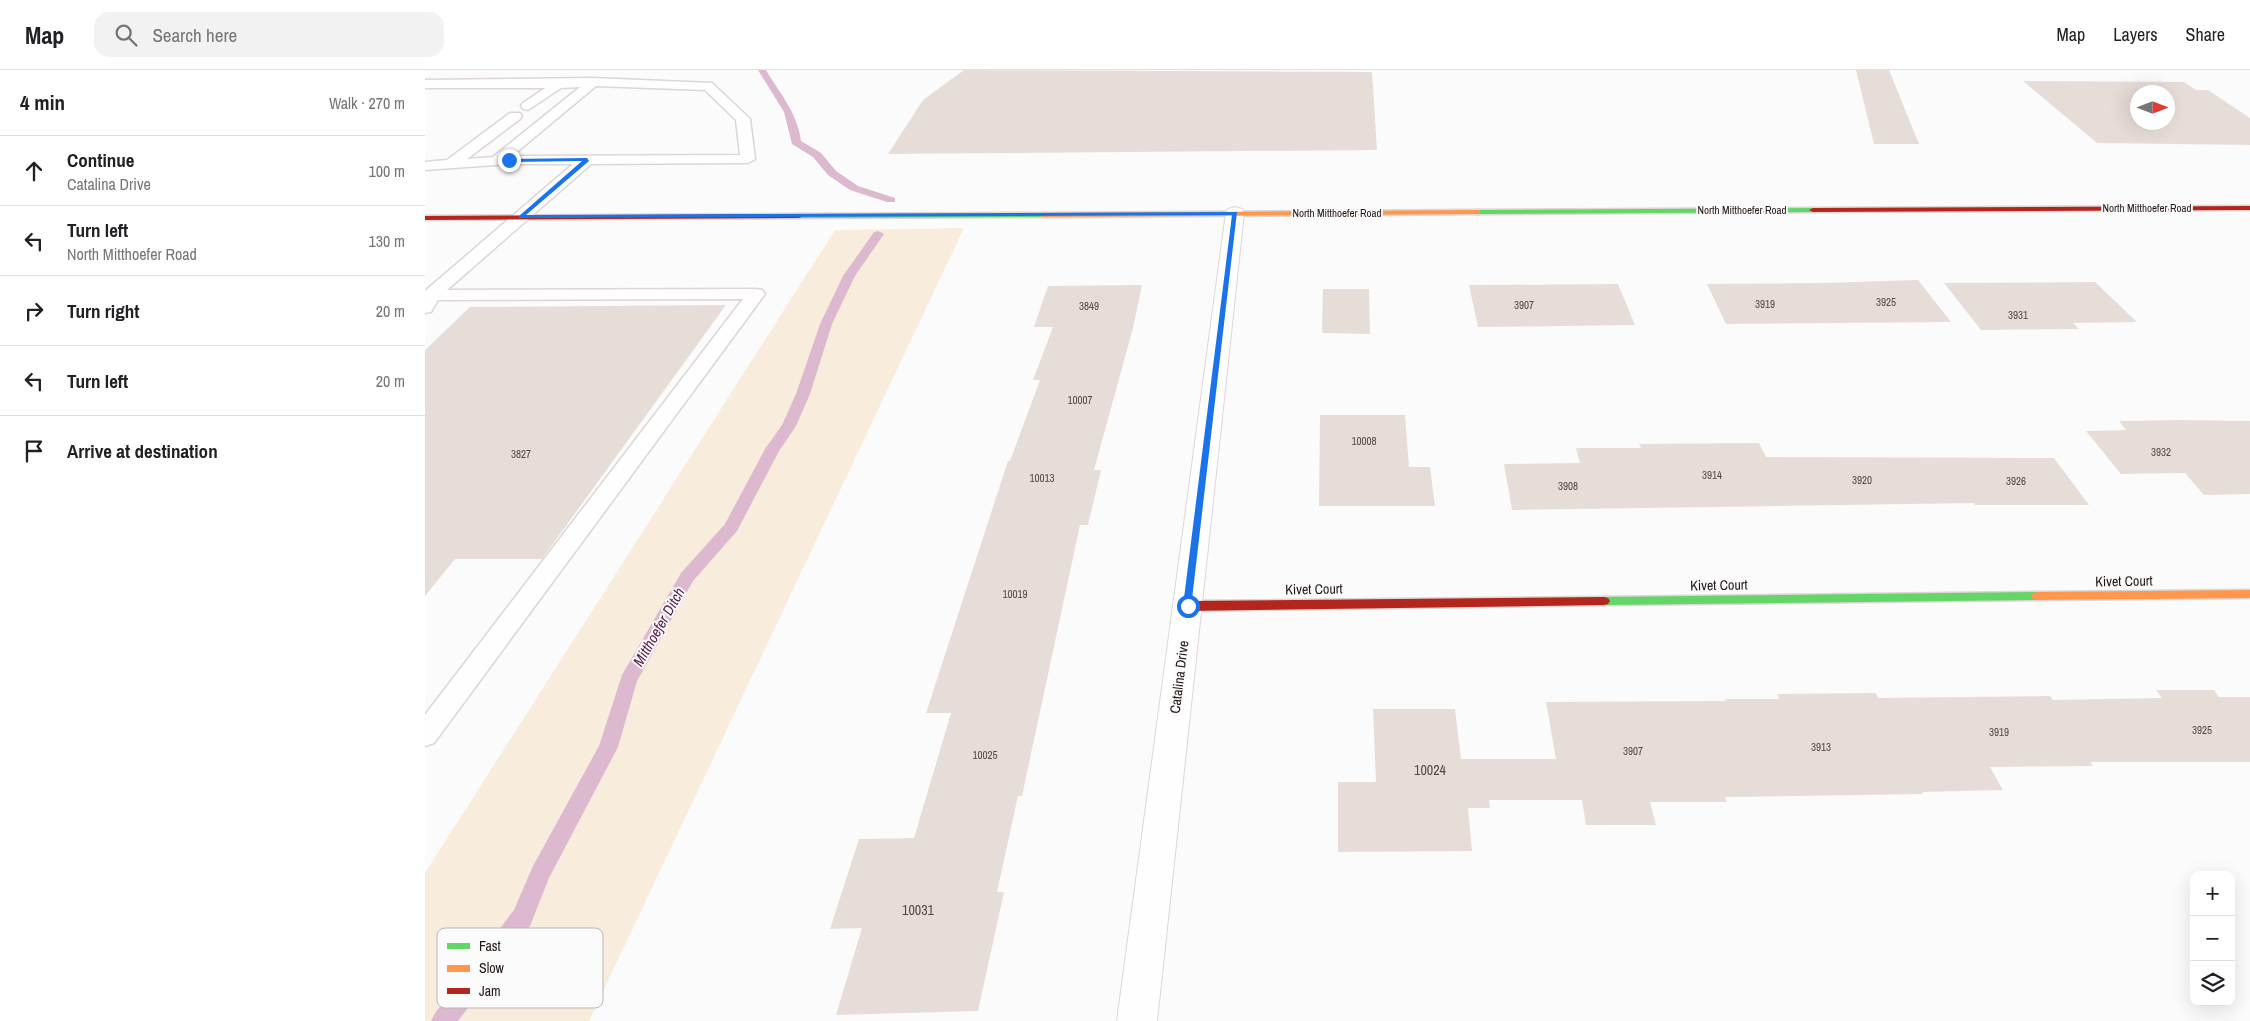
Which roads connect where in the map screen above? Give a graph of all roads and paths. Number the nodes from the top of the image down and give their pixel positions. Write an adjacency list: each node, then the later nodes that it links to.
1 (593, 82): 3 (lane); 6 (lane); 7 (lane)
2 (425, 84): 3 (lane)
3 (558, 84): 4 (lane)
4 (528, 106)
5 (515, 116): 8 (lane)
6 (587, 160): 7 (lane); 12 (lane)
7 (497, 161): 8 (lane)
8 (452, 163): 9 (lane)
9 (425, 166)
10 (2250, 208): 11 (main road, North Mitthoefer Road)
11 (1235, 213): 12 (main road, North Mitthoefer Road); 16 (street, Catalina Drive)
12 (521, 217): 13 (main road, North Mitthoefer Road); 14 (lane)
13 (425, 218)
14 (428, 301): 17 (lane)
15 (2250, 594): 16 (main road, Kivet Court)
16 (1188, 606): 18 (street, Catalina Drive)
17 (425, 735)
18 (1137, 1021)

